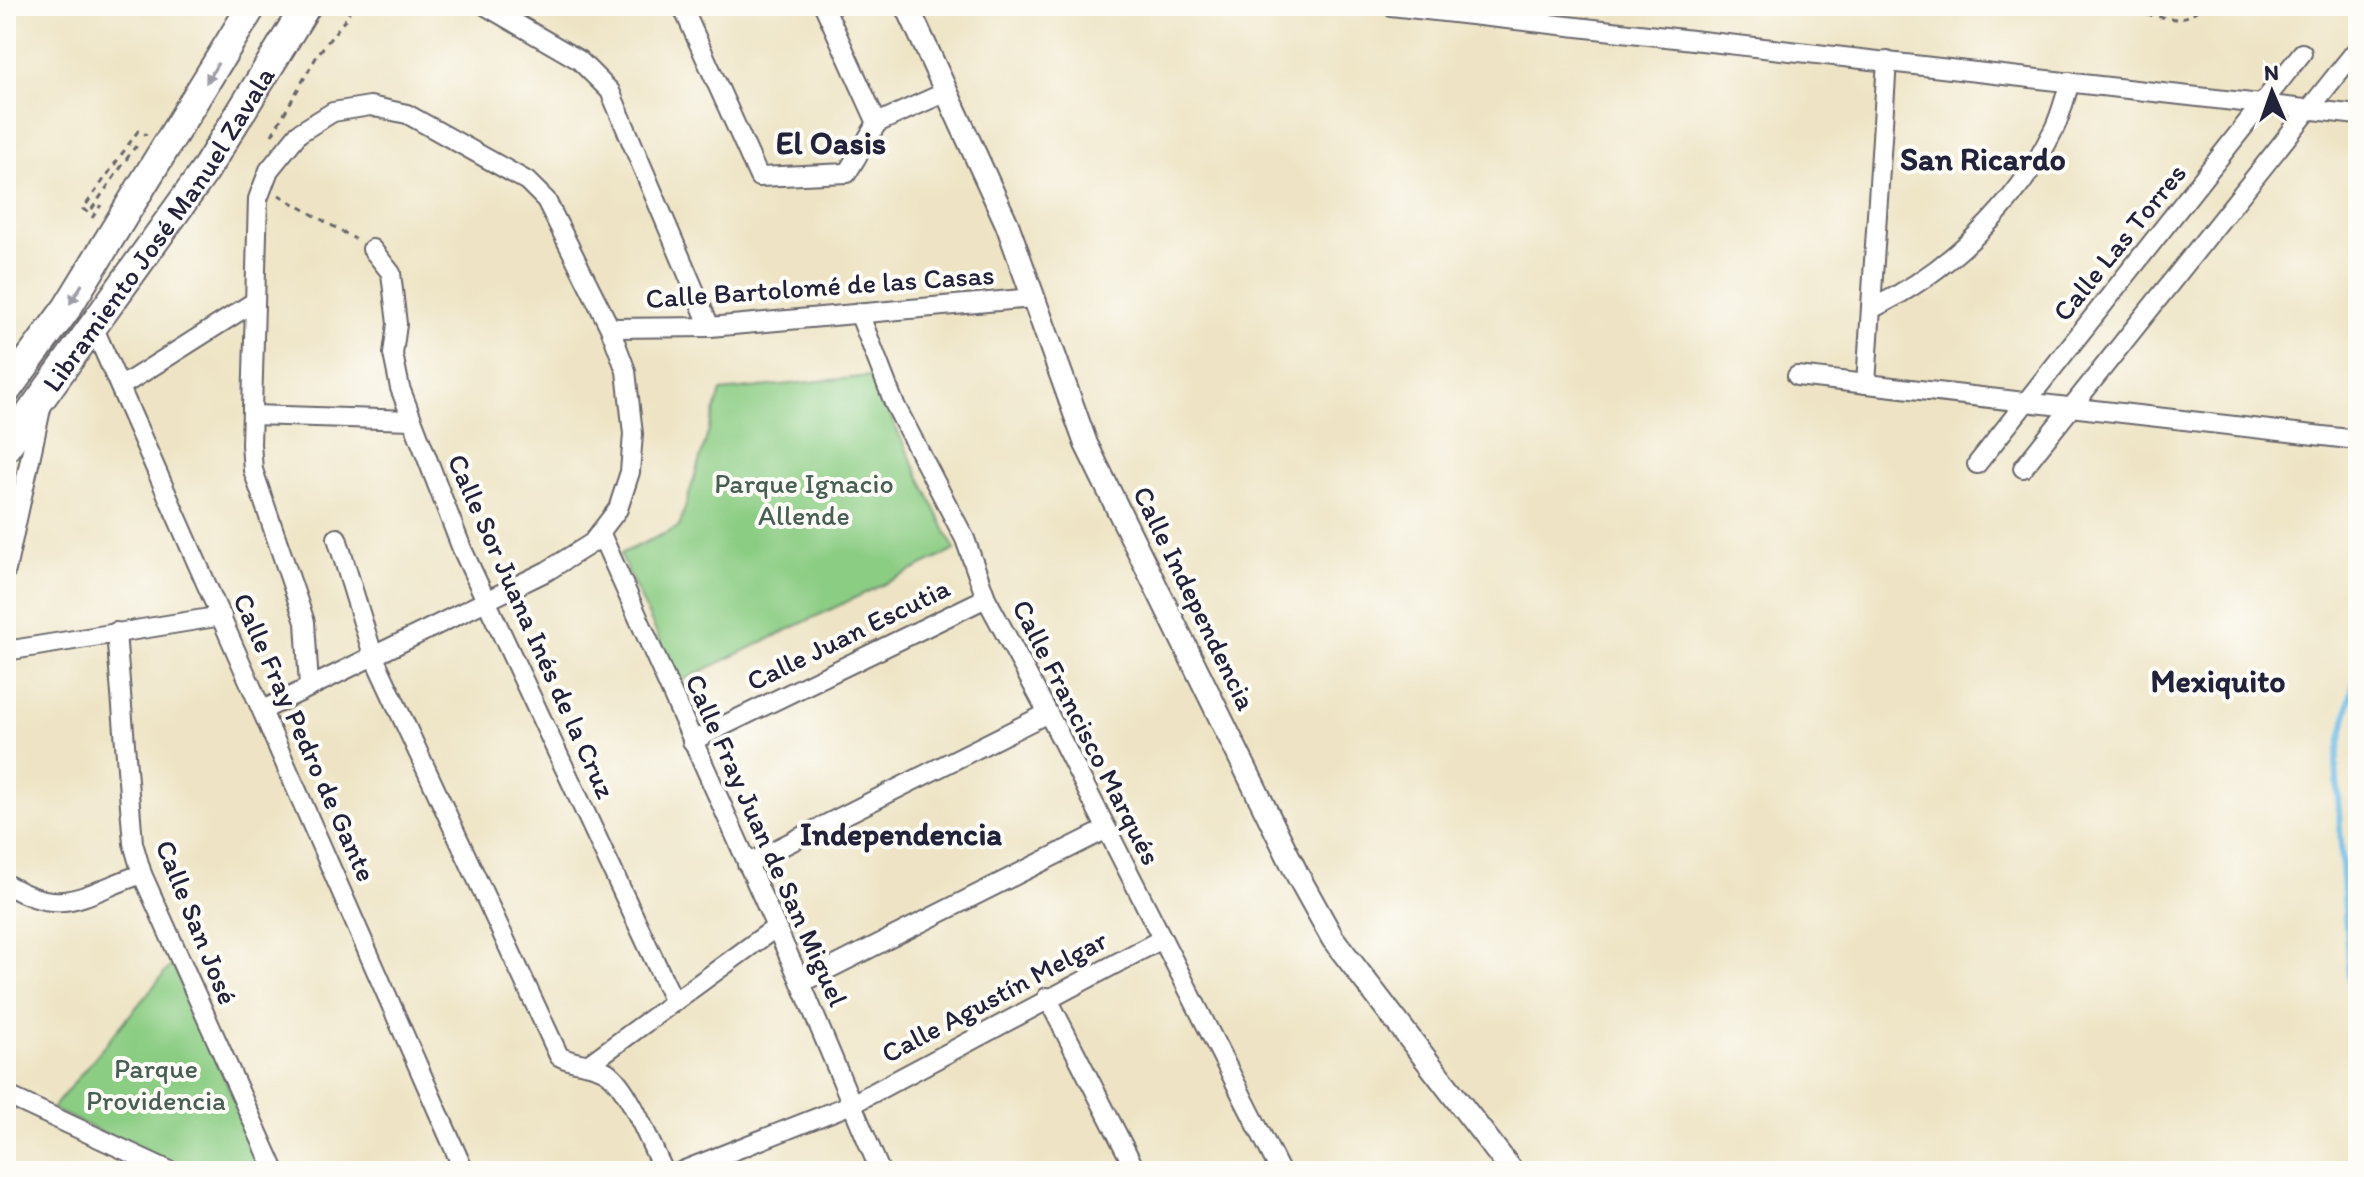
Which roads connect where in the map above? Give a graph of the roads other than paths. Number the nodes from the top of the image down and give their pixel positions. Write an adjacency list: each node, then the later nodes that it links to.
1 (252, 6): 28 (main road, Libramiento José Manuel Zavala, one-way to 28)
2 (306, 6): 22 (main road, Libramiento José Manuel Zavala)
3 (486, 6): 23 (street)
4 (682, 6): 16 (street)
5 (824, 6): 16 (street)
6 (907, 6): 12 (street, Calle Independencia)
7 (1391, 6): 10 (street)
8 (2358, 48): 14 (street)
9 (2302, 53): 13 (street, Calle Las Torres)
10 (1887, 61): 11 (street); 20 (street)
11 (2070, 82): 13 (street); 20 (street)
12 (946, 92): 16 (street); 18 (street, Calle Independencia)
13 (2264, 105): 14 (street); 30 (street, Calle Las Torres)
14 (2311, 109): 15 (street); 31 (street)
15 (2358, 115)
16 (877, 123)
17 (372, 249): 33 (street, Calle Sor Juana Inés de la Cruz)
18 (1033, 298): 21 (street, Calle Bartolomé de las Casas); 71 (street, Calle Independencia)
19 (254, 302): 24 (street); 27 (street); 32 (street)
20 (1871, 309): 26 (street)
21 (859, 313): 23 (street, Calle Bartolomé de las Casas); 41 (street, Calle Francisco Marqués)
22 (93, 326): 27 (street, Calle Fray Pedro de Gante); 29 (main road, Libramiento José Manuel Zavala)
23 (710, 327): 24 (street, Calle Bartolomé de las Casas)
24 (610, 328): 38 (street)
25 (1797, 376): 26 (street)
26 (1866, 384): 30 (street)
27 (120, 387): 43 (street, Calle Fray Pedro de Gante)
28 (6, 391)
29 (44, 392): 35 (main road, Libramiento José Manuel Zavala); 40 (street)
30 (2026, 402): 31 (street); 36 (street, Calle Las Torres)
31 (2072, 407): 34 (street); 37 (street)
32 (252, 415): 33 (street); 47 (street)
33 (412, 420): 42 (street, Calle Sor Juana Inés de la Cruz)
34 (2358, 440)
35 (6, 447)
36 (1977, 464)
37 (2023, 468)
38 (600, 532): 42 (street); 50 (street, Calle Fray Juan de San Miguel)
39 (337, 538): 46 (street)
40 (6, 570)
41 (986, 598): 49 (street, Calle Francisco Marqués); 50 (street, Calle Juan Escutia)
42 (484, 601): 46 (street); 59 (street, Calle Sor Juana Inés de la Cruz)
43 (222, 616): 44 (street); 48 (street, Calle Fray Pedro de Gante)
44 (116, 632): 45 (street); 53 (street, Calle San José)
45 (6, 651)
46 (373, 655): 47 (street); 60 (street)
47 (309, 686): 48 (street)
48 (263, 710): 65 (street, Calle Fray Pedro de Gante)
49 (1048, 713): 51 (street, Calle Francisco Marqués); 52 (street)
50 (692, 741): 52 (street, Calle Fray Juan de San Miguel)
51 (1107, 829): 56 (street, Calle Francisco Marqués); 57 (street)
52 (747, 864): 55 (street, Calle Fray Juan de San Miguel)
53 (142, 874): 54 (street); 64 (street, Calle San José)
54 (6, 884)
55 (775, 928): 57 (street, Calle Fray Juan de San Miguel); 59 (street)
56 (1162, 939): 58 (street, Calle Agustín Melgar); 70 (street, Calle Francisco Marqués)
57 (801, 983): 62 (street, Calle Fray Juan de San Miguel)
58 (1047, 997): 62 (street, Calle Agustín Melgar); 69 (street)
59 (674, 1002): 60 (street)
60 (589, 1064): 66 (street)
61 (6, 1095): 63 (street)
62 (852, 1104): 67 (street, Calle Agustín Melgar); 68 (street, Calle Fray Juan de San Miguel)
63 (170, 1171)
64 (275, 1171)
65 (464, 1171)
66 (664, 1171)
67 (682, 1171)
68 (880, 1171)
69 (1136, 1171)
70 (1280, 1171)
71 (1512, 1171)

